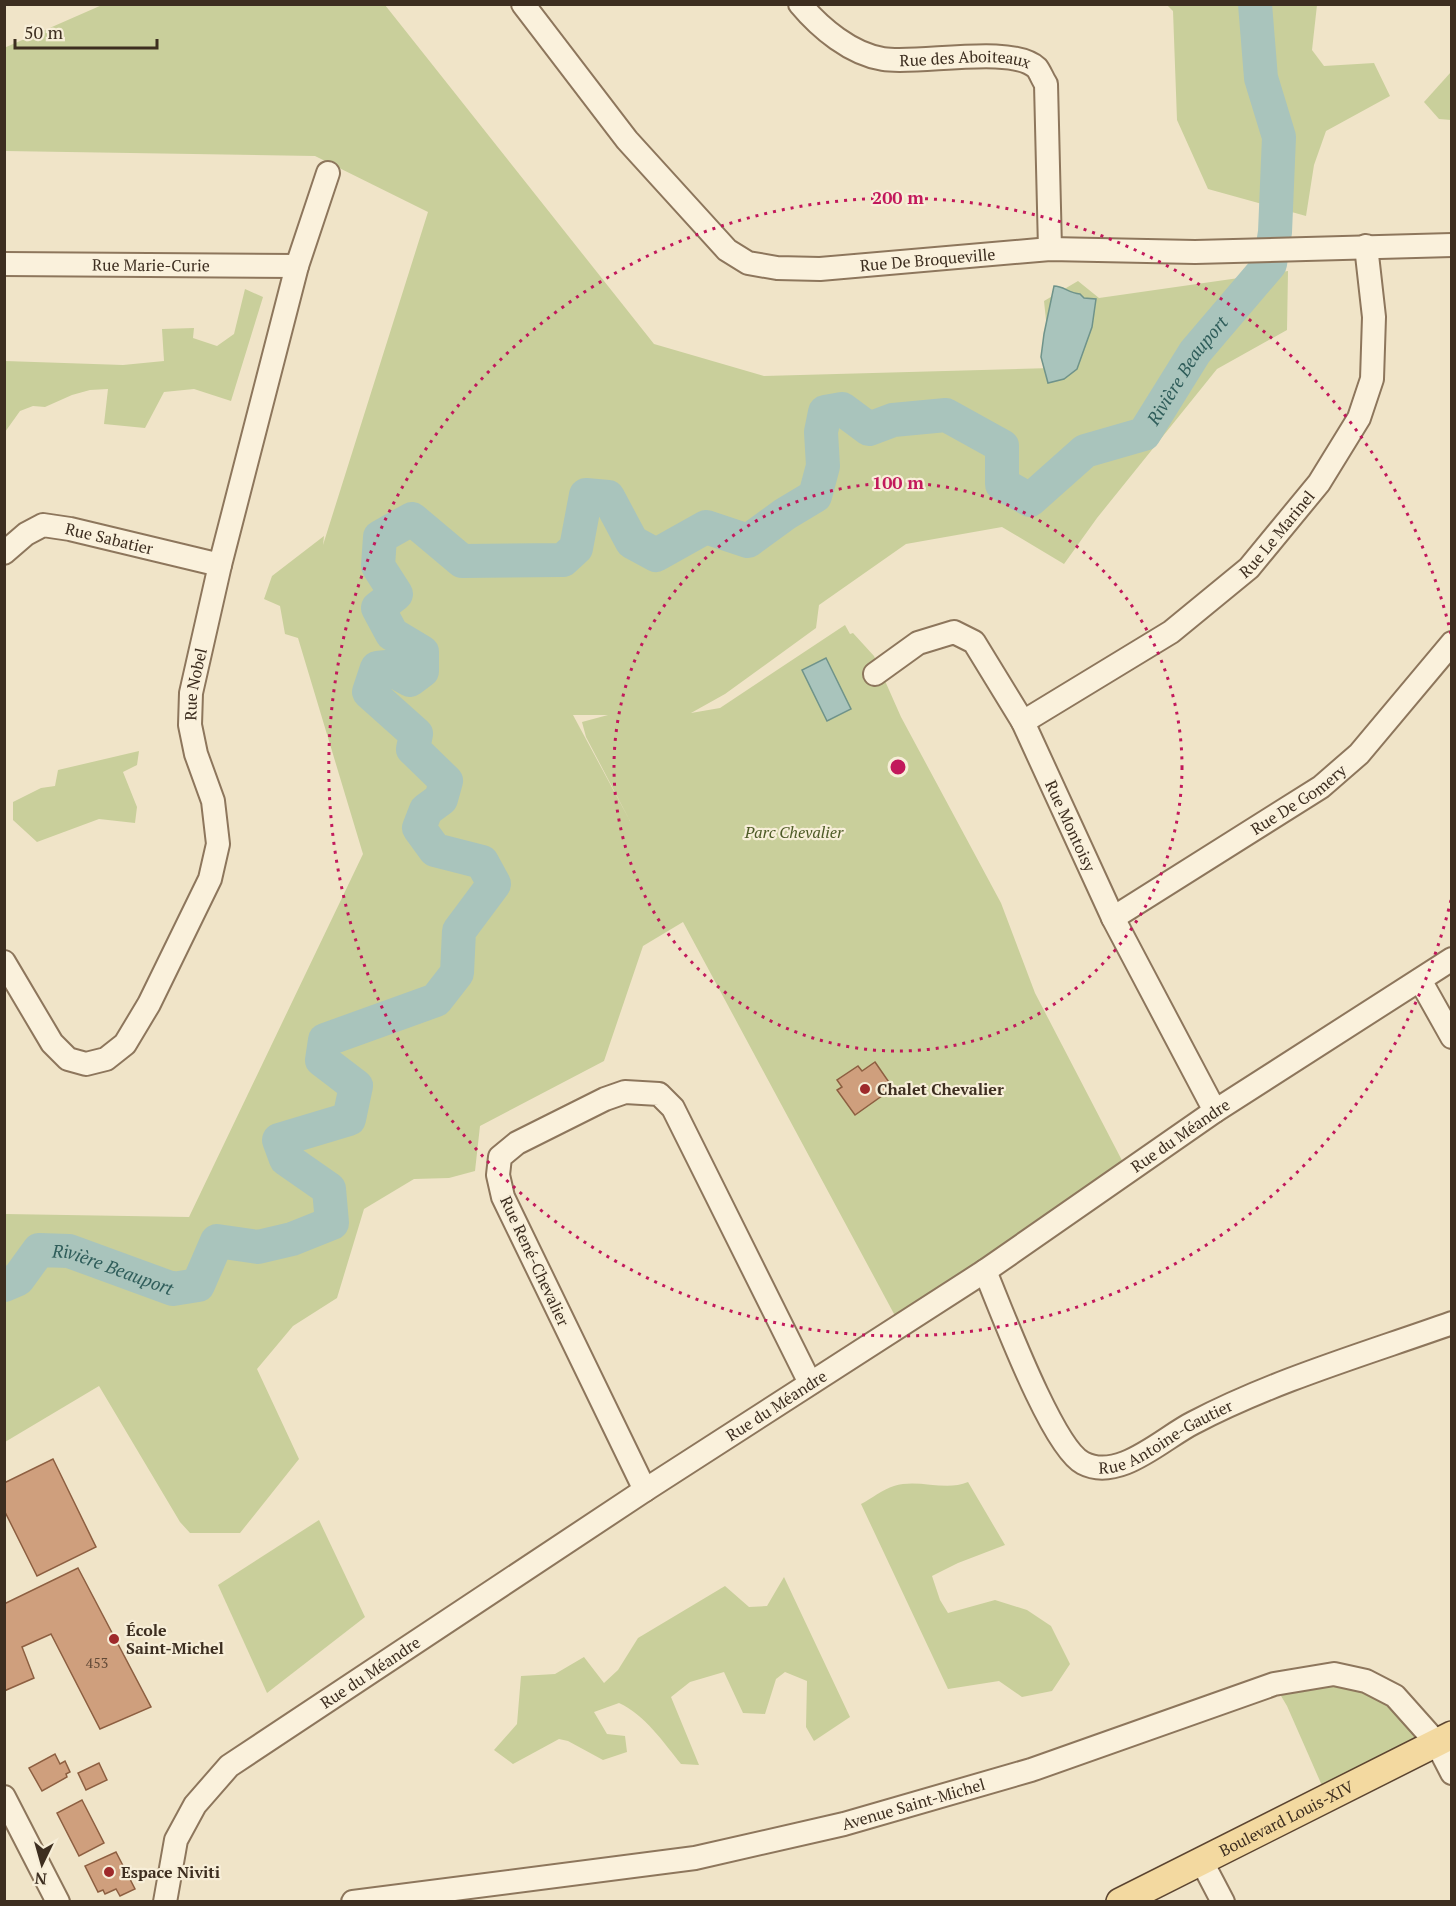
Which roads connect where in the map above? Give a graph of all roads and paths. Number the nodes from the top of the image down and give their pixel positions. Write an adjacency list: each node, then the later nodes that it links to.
1 (523, 4): 6 (street, Rue De Broqueville)
2 (800, 4): 6 (street, Rue des Aboiteaux)
3 (328, 173): 8 (street, Rue Nobel)
4 (1452, 245): 5 (street, Rue De Broqueville)
5 (1366, 246): 6 (street, Rue De Broqueville); 13 (street, Rue Le Marinel)
6 (1050, 249)
7 (4, 264): 8 (street, Rue Marie-Curie)
8 (297, 266): 10 (street, Rue Nobel)
9 (4, 553): 10 (street, Rue Sabatier)
10 (220, 565): 16 (street, Rue Nobel)
11 (1452, 643): 14 (street, Rue De Gomery)
12 (875, 674): 13 (street, Rue Montoisy)
13 (1023, 722): 14 (street, Rue Montoisy)
14 (1113, 918): 19 (street, Rue Montoisy)
15 (1452, 959): 17 (street, Rue du Méandre)
16 (4, 962)
17 (1420, 980): 18 (street); 19 (street, Rue du Méandre)
18 (1452, 1037)
19 (1215, 1111): 20 (street, Rue du Méandre)
20 (985, 1271): 21 (street, Rue Antoine-Gautier); 22 (street, Rue du Méandre)
21 (1452, 1323)
22 (810, 1383): 23 (street, Rue du Méandre); 23 (street, Rue René-Chevalier)
23 (645, 1490): 29 (street, Rue du Méandre)
24 (1444, 1739): 25 (street, Avenue Saint-Michel); 27 (main road, Boulevard Louis-XIV); 30 (street, Avenue Saint-Michel)
25 (1452, 1773)
26 (4, 1797): 28 (street)
27 (1201, 1860): 31 (main road, Boulevard Louis-XIV); 32 (street)
28 (58, 1902)
29 (165, 1902)
30 (353, 1902)
31 (1120, 1902)
32 (1223, 1902)

